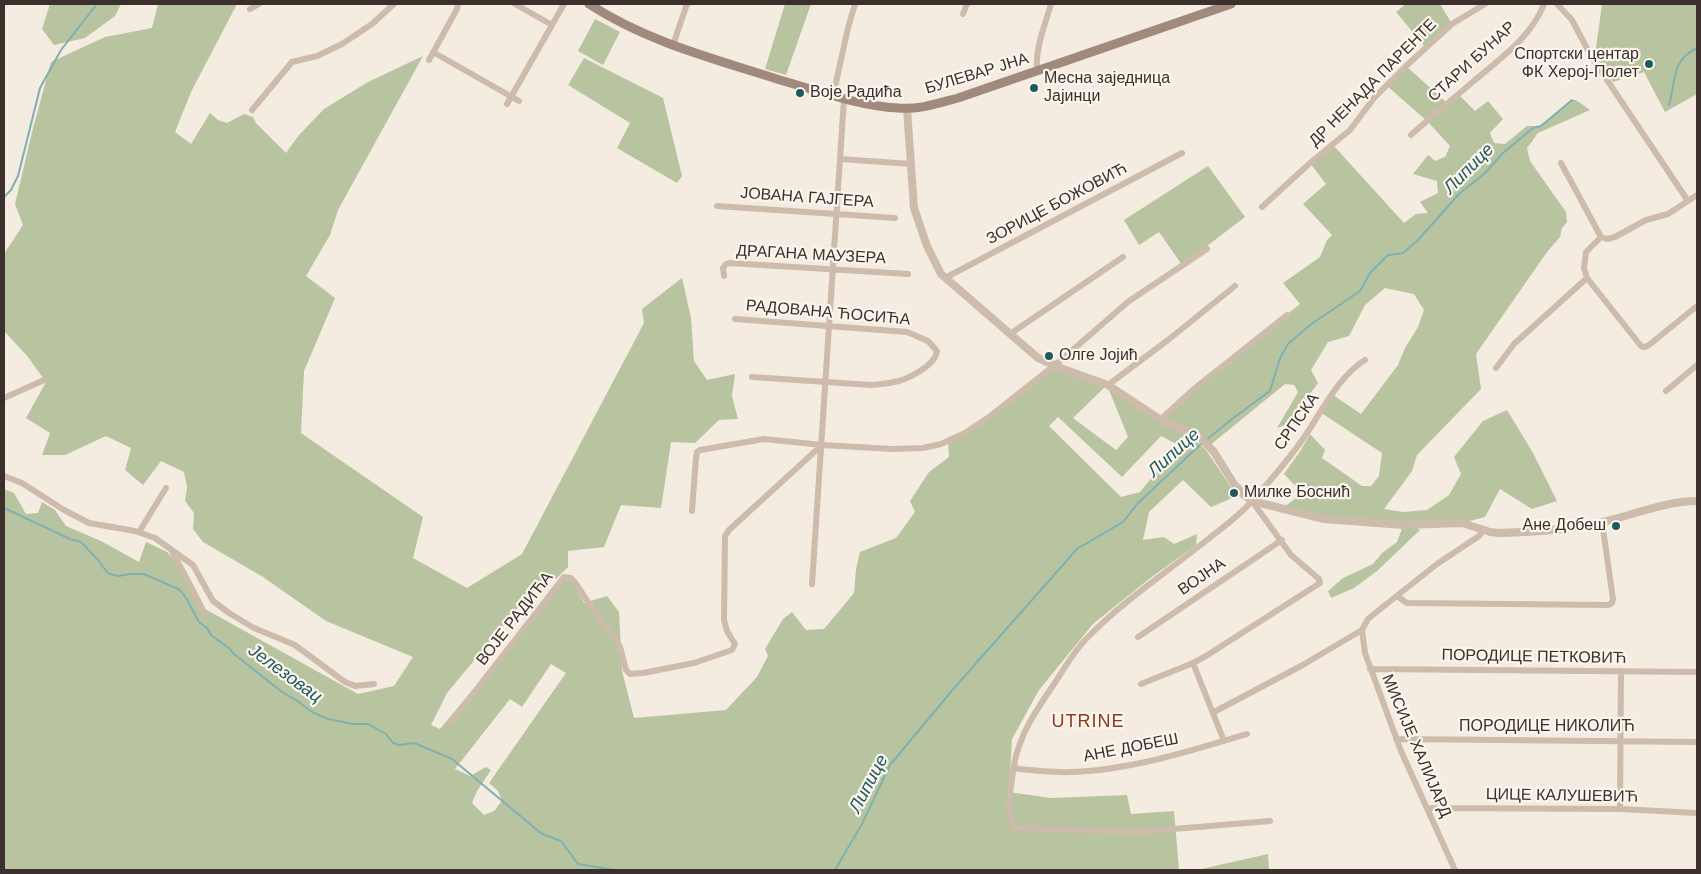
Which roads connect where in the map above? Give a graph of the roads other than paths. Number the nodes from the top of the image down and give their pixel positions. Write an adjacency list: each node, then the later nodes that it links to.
1 (259, 4): 15 (street)
2 (394, 4): 28 (street)
3 (458, 4): 19 (street)
4 (515, 4): 17 (street)
5 (564, 4): 17 (street)
6 (590, 4): 18 (main road, БУЛЕВАР ЈНА)
7 (687, 4): 18 (street)
8 (855, 4): 22 (street)
9 (967, 4): 16 (street)
10 (1051, 4): 21 (street)
11 (1231, 4): 21 (main road, БУЛЕВАР ЈНА)
12 (1485, 4): 37 (street, ДР НЕНАДА ПАРЕНТЕ)
13 (1544, 4): 29 (street, СТАРИ БУНАР)
14 (1557, 4): 35 (street)
15 (250, 9)
16 (963, 14)
17 (552, 25): 23 (street)
18 (672, 45): 22 (main road, БУЛЕВАР ЈНА)
19 (433, 52): 20 (street); 23 (street)
20 (429, 60)
21 (1036, 71): 27 (main road, БУЛЕВАР ЈНА)
22 (833, 96): 24 (main road, БУЛЕВАР ЈНА)
23 (511, 97): 25 (street); 26 (street)
24 (844, 99): 27 (main road, БУЛЕВАР ЈНА); 31 (street)
25 (519, 101)
26 (507, 104)
27 (908, 109): 33 (street)
28 (252, 110)
29 (1411, 134)
30 (1182, 153): 46 (street, ЗОРИЦЕ БОЖОВИЋ)
31 (840, 159): 33 (street); 38 (street)
32 (1561, 163): 40 (street)
33 (911, 164): 46 (street)
34 (1697, 195): 35 (street)
35 (1688, 201): 40 (street)
36 (717, 206): 38 (street, ЈОВАНА ГАЈГЕРА)
37 (1262, 208)
38 (837, 214): 39 (street, ЈОВАНА ГАЈГЕРА); 43 (street)
39 (895, 218)
40 (1601, 236): 47 (street)
41 (1207, 249): 56 (street)
42 (1123, 257): 53 (street)
43 (834, 270): 44 (street, ДРАГАНА МАУЗЕРА); 45 (street, ДРАГАНА МАУЗЕРА); 52 (street)
44 (908, 274)
45 (724, 276)
46 (945, 278): 53 (street)
47 (1587, 278): 49 (street); 57 (street)
48 (1236, 286): 61 (street)
49 (1697, 306)
50 (1287, 315): 64 (street)
51 (735, 319): 52 (street, РАДОВАНА ЋОСИЋА)
52 (830, 326): 60 (street); 60 (street, РАДОВАНА ЋОСИЋА)
53 (1010, 334): 56 (street)
54 (1365, 360): 68 (street, СРПСКА)
55 (1697, 365): 62 (street)
56 (1054, 366): 61 (street); 65 (street)
57 (1496, 368)
58 (752, 377): 60 (street)
59 (44, 380): 63 (street)
60 (826, 382): 65 (street)
61 (1108, 385): 64 (street)
62 (1666, 391)
63 (4, 398)
64 (1160, 420): 68 (street)
65 (822, 445): 70 (street); 76 (street); 88 (street, ВОЈЕ РАДИЋА)
66 (4, 476): 73 (street)
67 (166, 488): 73 (street)
68 (1252, 501): 72 (street); 74 (street); 94 (street, СРПСКА)
69 (1697, 501): 71 (street)
70 (692, 511)
71 (1602, 522): 72 (street); 77 (street)
72 (1484, 529): 77 (street)
73 (139, 532): 75 (street)
74 (1282, 540): 80 (street, ВОЈНА); 81 (street)
75 (170, 548): 78 (street); 85 (street)
76 (812, 584)
77 (1397, 596): 79 (street)
78 (205, 614)
79 (1362, 630): 82 (street, МИСИЈЕ ХАЛИЈАРД); 87 (street)
80 (1138, 637)
81 (1193, 663): 86 (street); 87 (street)
82 (1370, 669): 83 (street, ПОРОДИЦЕ ПЕТКОВИЋ); 90 (street, МИСИЈЕ ХАЛИЈАРД)
83 (1622, 671): 84 (street, ПОРОДИЦЕ ПЕТКОВИЋ); 92 (street)
84 (1697, 672)
85 (374, 684)
86 (1141, 684)
87 (1214, 712): 91 (street)
88 (451, 722)
89 (1246, 734): 91 (street, АНЕ ДОБЕШ)
90 (1396, 739): 92 (street, ПОРОДИЦЕ НИКОЛИЋ); 95 (street, МИСИЈЕ ХАЛИЈАРД)
91 (1224, 741): 94 (street, АНЕ ДОБЕШ)
92 (1621, 741): 93 (street, ПОРОДИЦЕ НИКОЛИЋ); 96 (street)
93 (1697, 742)
94 (1014, 765): 98 (street, СРПСКА)
95 (1427, 808): 96 (street, ЦИЦЕ КАЛУШЕВИЋ); 99 (street, МИСИЈЕ ХАЛИЈАРД)
96 (1620, 809): 97 (street, ЦИЦЕ КАЛУШЕВИЋ)
97 (1697, 813)
98 (1270, 821)
99 (1455, 870)

